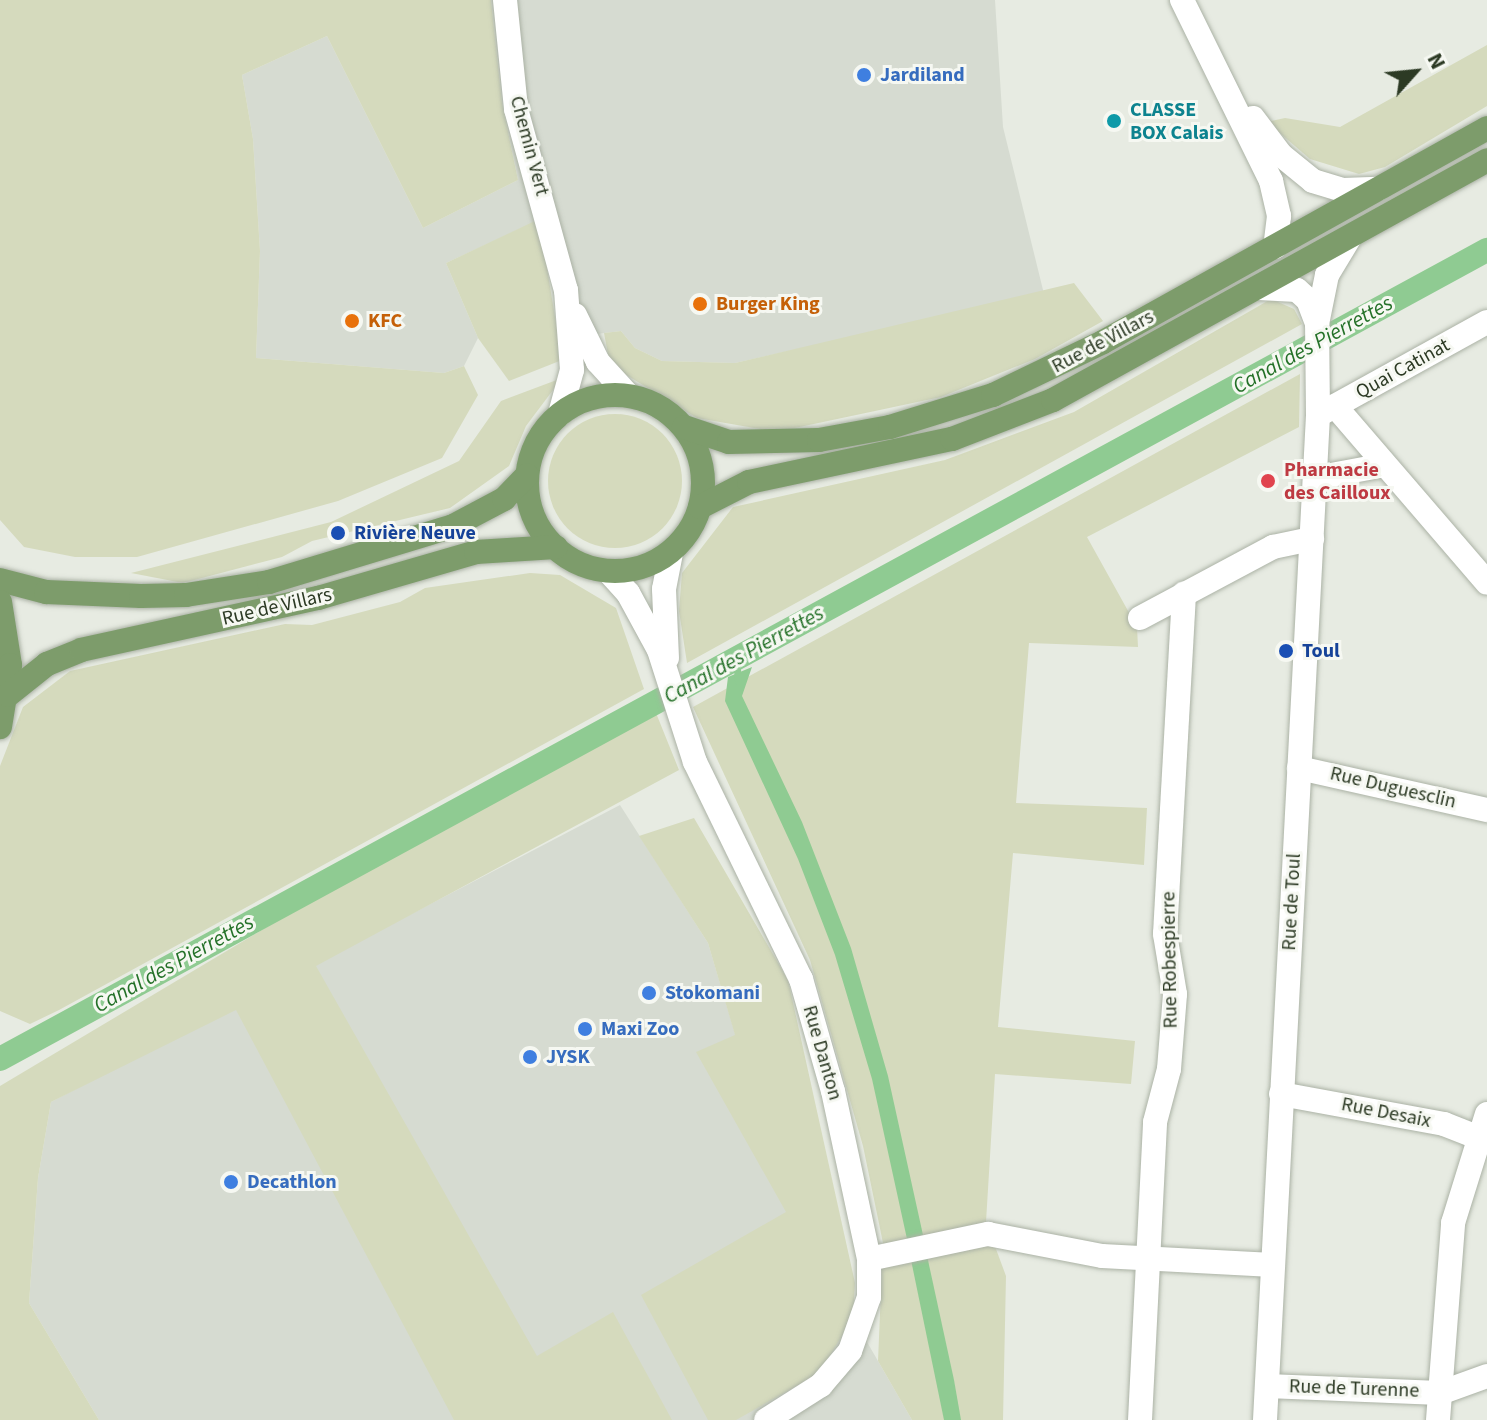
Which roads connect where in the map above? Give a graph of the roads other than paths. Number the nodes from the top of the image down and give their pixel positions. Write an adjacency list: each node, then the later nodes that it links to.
1 (505, 0): 10 (street, Chemin Vert)
2 (1182, 0): 3 (street)
3 (1204, 47): 6 (street); 8 (street)
4 (1487, 128): 6 (main road, Rue de Villars)
5 (1487, 160): 7 (main road, Rue de Villars)
6 (1378, 189): 8 (main road, Rue de Villars)
7 (1350, 237): 9 (main road, Rue de Villars); 12 (street)
8 (1275, 247): 16 (main road, Rue de Villars)
9 (1259, 288): 12 (street); 20 (main road, Rue de Villars)
10 (566, 290): 13 (street); 15 (street)
11 (1487, 322): 14 (street, Quai Catinat)
12 (1317, 324): 14 (street, Rue de Toul)
13 (628, 395): 15 (main road); 16 (main road)
14 (1326, 411): 17 (street); 19 (street, Rue de Toul)
15 (560, 414): 18 (main road)
16 (684, 427): 20 (main road)
17 (1385, 465): 19 (street); 26 (street)
18 (527, 475): 22 (main road); 25 (main road, Rue de Villars)
19 (1315, 478): 21 (street, Rue de Toul)
20 (700, 507): 23 (main road)
21 (1312, 539): 27 (street); 33 (street, Rue de Toul)
22 (556, 547): 24 (main road); 31 (main road, Rue de Villars)
23 (671, 552): 24 (main road); 30 (street)
24 (608, 571): 30 (street)
25 (0, 580)
26 (1487, 583)
27 (1184, 594): 29 (street); 38 (street, Rue Robespierre)
28 (0, 602): 31 (main road)
29 (1140, 618)
30 (667, 668): 37 (street, Rue Danton)
31 (8, 695): 32 (main road)
32 (0, 727)
33 (1299, 768): 34 (street, Rue Duguesclin); 35 (street, Rue de Toul)
34 (1487, 810)
35 (1281, 1094): 36 (street, Rue Desaix); 39 (street, Rue de Toul)
36 (1484, 1130): 42 (street)
37 (869, 1259): 38 (street); 43 (street, Rue Danton)
38 (1149, 1259): 39 (street); 44 (street, Rue Robespierre)
39 (1273, 1265): 41 (street, Rue de Toul)
40 (1487, 1376): 42 (street, Rue de Turenne)
41 (1267, 1386): 42 (street, Rue de Turenne); 45 (street, Rue de Toul)
42 (1440, 1393): 46 (street)
43 (766, 1420)
44 (1140, 1420)
45 (1265, 1420)
46 (1438, 1420)

